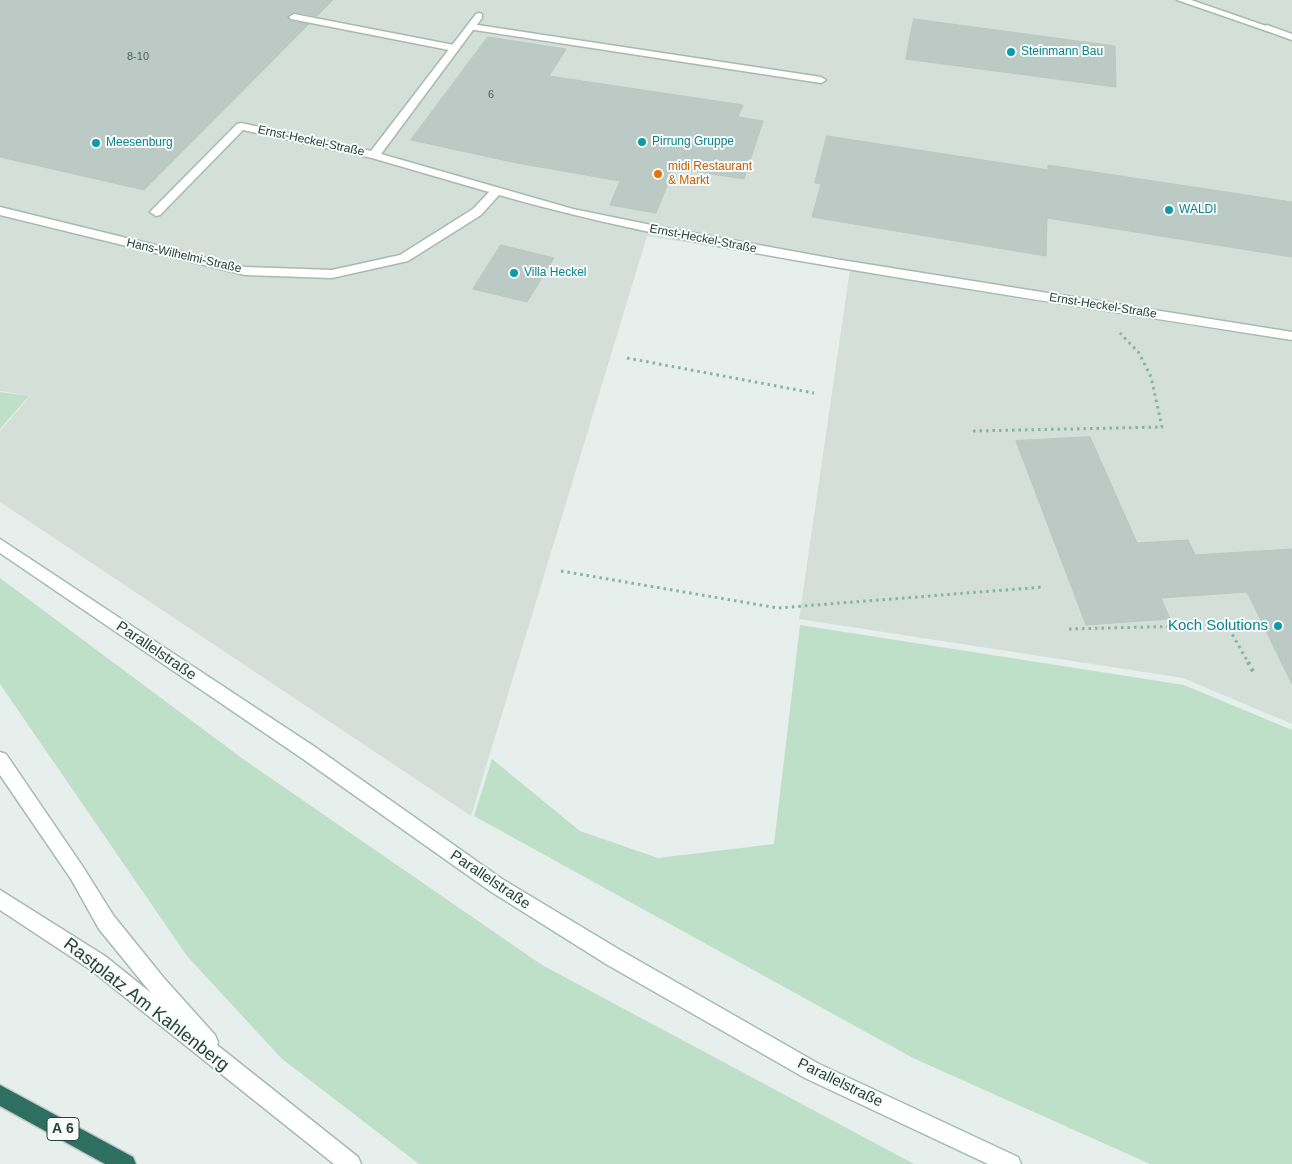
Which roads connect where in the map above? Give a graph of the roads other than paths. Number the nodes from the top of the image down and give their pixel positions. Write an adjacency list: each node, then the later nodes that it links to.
1 (1182, 0): 5 (street)
2 (479, 16): 4 (street)
3 (294, 17): 6 (street)
4 (471, 27): 6 (street); 7 (street)
5 (1292, 37)
6 (454, 48): 8 (street)
7 (821, 80)
8 (374, 155): 9 (street, Ernst-Heckel-Straße); 11 (street, Ernst-Heckel-Straße)
9 (497, 190): 10 (street, Hans-Wilhelmi-Straße); 12 (street, Ernst-Heckel-Straße)
10 (0, 211)
11 (156, 212)
12 (1292, 336)
13 (0, 545): 20 (street, Parallelstraße)
14 (0, 760): 16 (street, Rastplatz Am Kahlenberg)
15 (0, 899): 16 (street, Rastplatz Am Kahlenberg)
16 (238, 1075): 19 (street)
17 (0, 1095): 18 (highway, A 6)
18 (126, 1164)
19 (350, 1164)
20 (1011, 1164)

